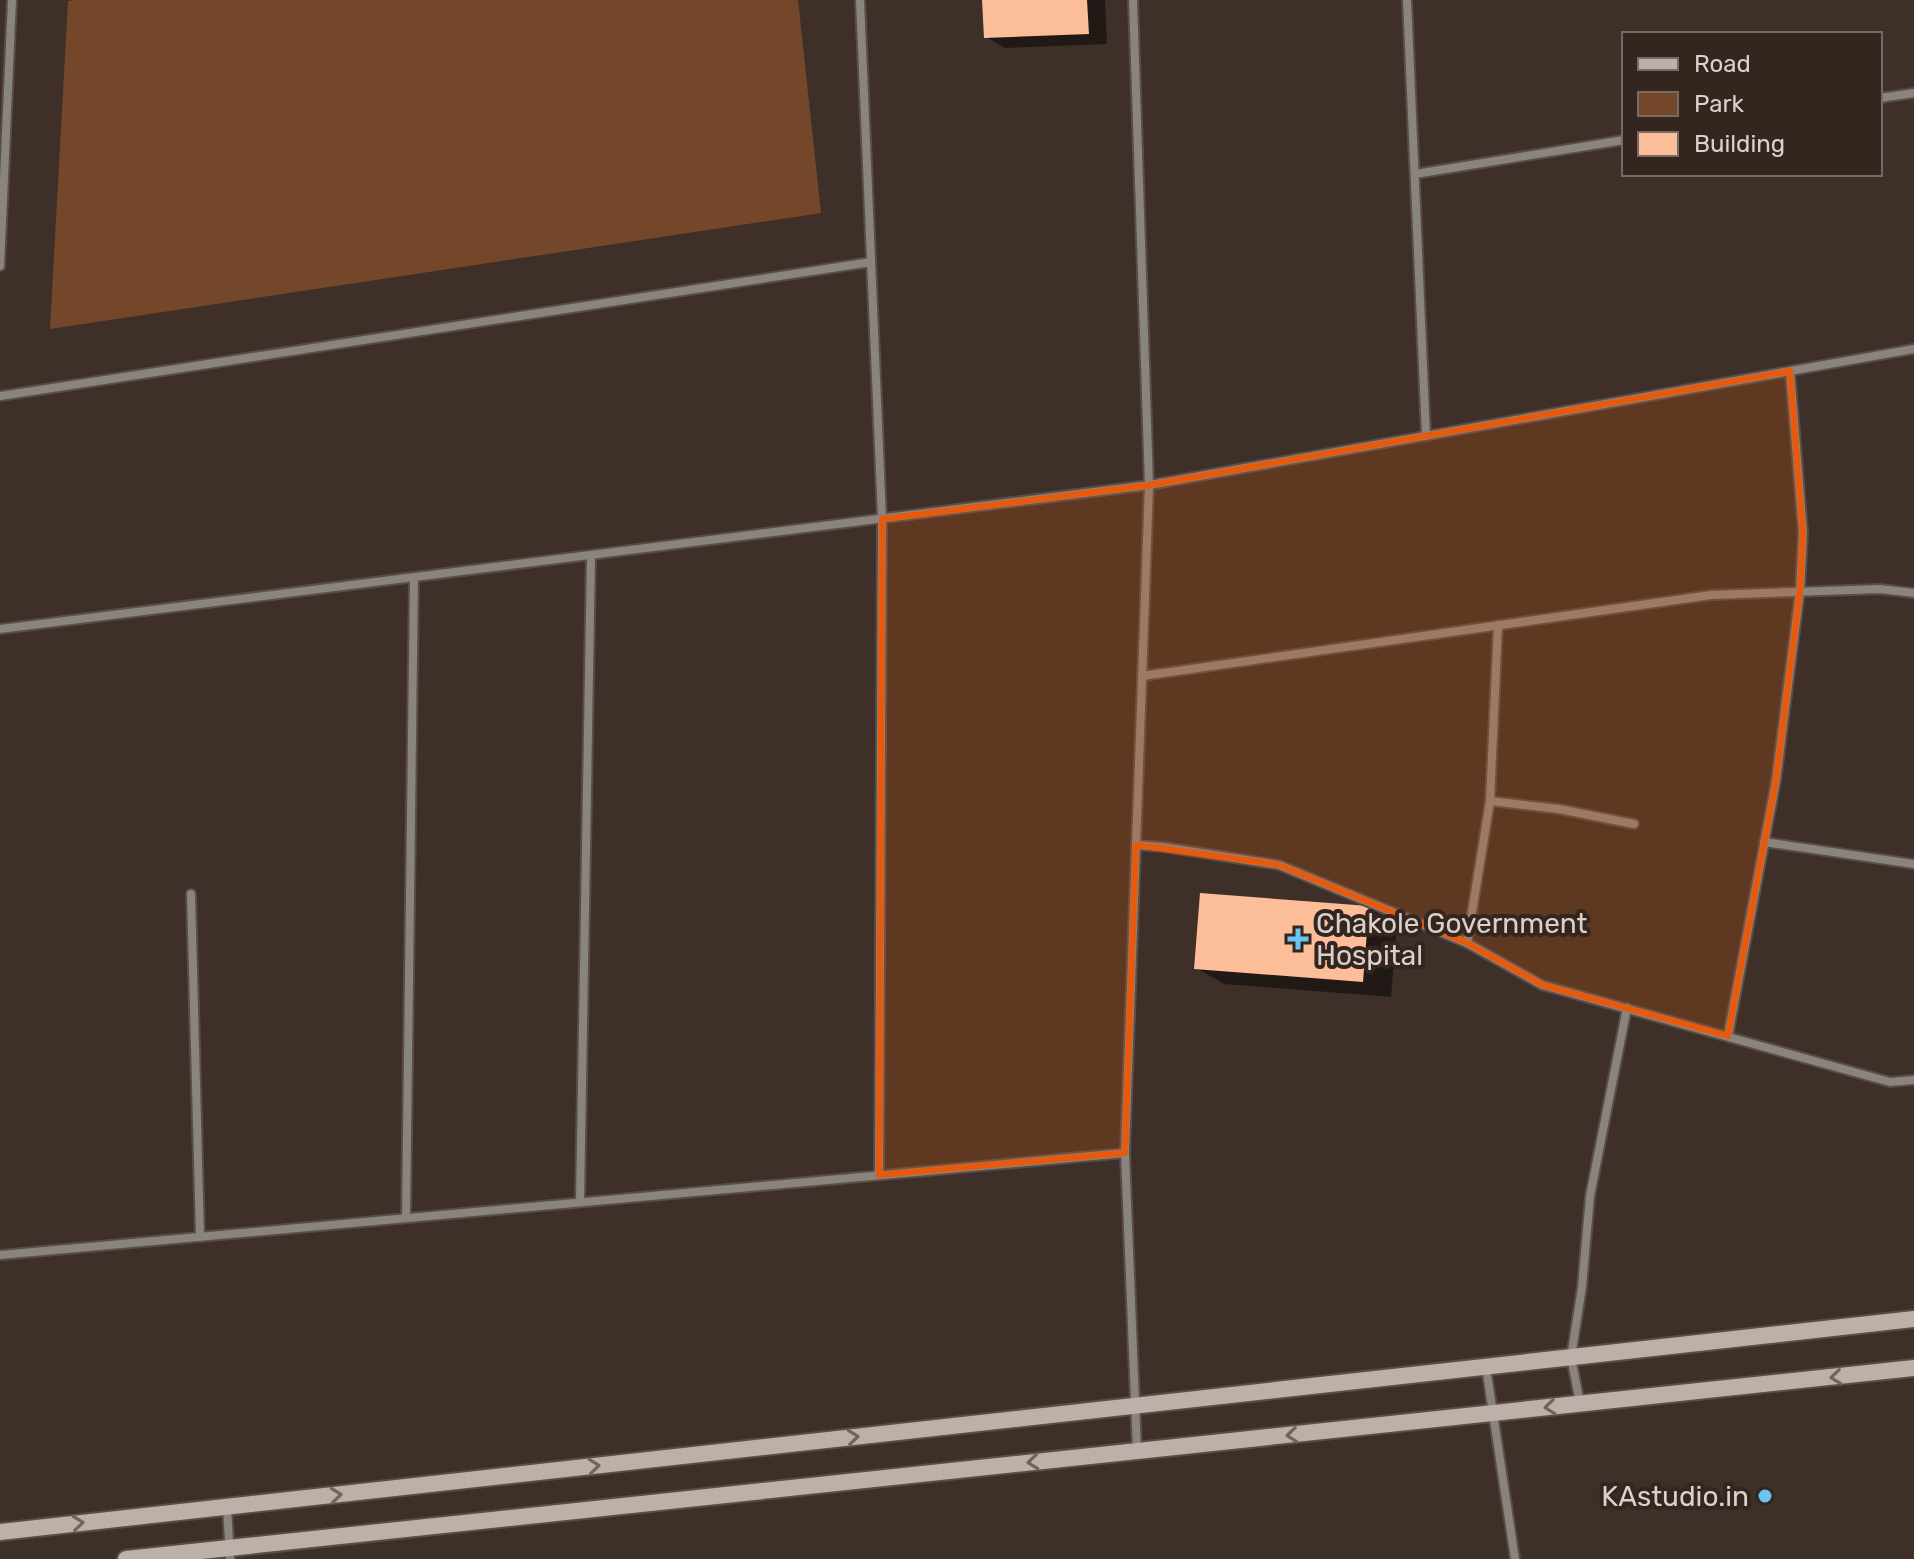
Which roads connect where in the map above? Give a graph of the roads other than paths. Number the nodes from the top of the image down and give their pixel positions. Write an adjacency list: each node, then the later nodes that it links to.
1 (12, 0): 10 (street)
2 (860, 0): 9 (street)
3 (1133, 0): 15 (street)
4 (1407, 0): 8 (street)
5 (1914, 93): 6 (street)
6 (1882, 98)
7 (1622, 140): 8 (street)
8 (1415, 174): 14 (street)
9 (871, 262): 13 (street); 16 (street)
10 (0, 266)
11 (1914, 349): 12 (street)
12 (1790, 371): 14 (street); 19 (street)
13 (0, 396)
14 (1426, 436): 15 (street)
15 (1149, 485): 16 (street); 23 (street)
16 (882, 519): 17 (street); 35 (street)
17 (591, 555): 18 (street); 36 (street)
18 (414, 577): 22 (street); 37 (street)
19 (1800, 591): 20 (street); 21 (street); 26 (street)
20 (1914, 593)
21 (1498, 625): 23 (street); 24 (street)
22 (0, 629)
23 (1142, 676): 27 (street)
24 (1490, 801): 25 (street); 30 (street)
25 (1634, 824)
26 (1764, 842): 28 (street); 32 (street)
27 (1136, 845): 30 (street); 34 (street)
28 (1914, 864)
29 (191, 894): 38 (street)
30 (1467, 943): 31 (street)
31 (1627, 1008): 32 (street); 41 (street)
32 (1728, 1036): 33 (street)
33 (1914, 1080)
34 (1125, 1153): 35 (street); 45 (street)
35 (879, 1175): 36 (street)
36 (580, 1202): 37 (street)
37 (406, 1218): 38 (street)
38 (200, 1237): 39 (street)
39 (0, 1255)
40 (1914, 1319): 41 (main road)
41 (1571, 1357): 42 (main road); 44 (street)
42 (1486, 1367): 45 (main road); 46 (street)
43 (1914, 1368): 44 (main road, one-way to 44)
44 (1580, 1404): 46 (main road, one-way to 46)
45 (1136, 1406): 47 (street); 48 (main road, one-way to 45)
46 (1492, 1414): 47 (main road, one-way to 47); 52 (street)
47 (1137, 1451): 50 (main road, one-way to 50)
48 (227, 1507): 49 (main road, one-way to 48); 50 (street)
49 (0, 1532)
50 (230, 1553): 51 (main road)
51 (126, 1559)
52 (1515, 1559)

